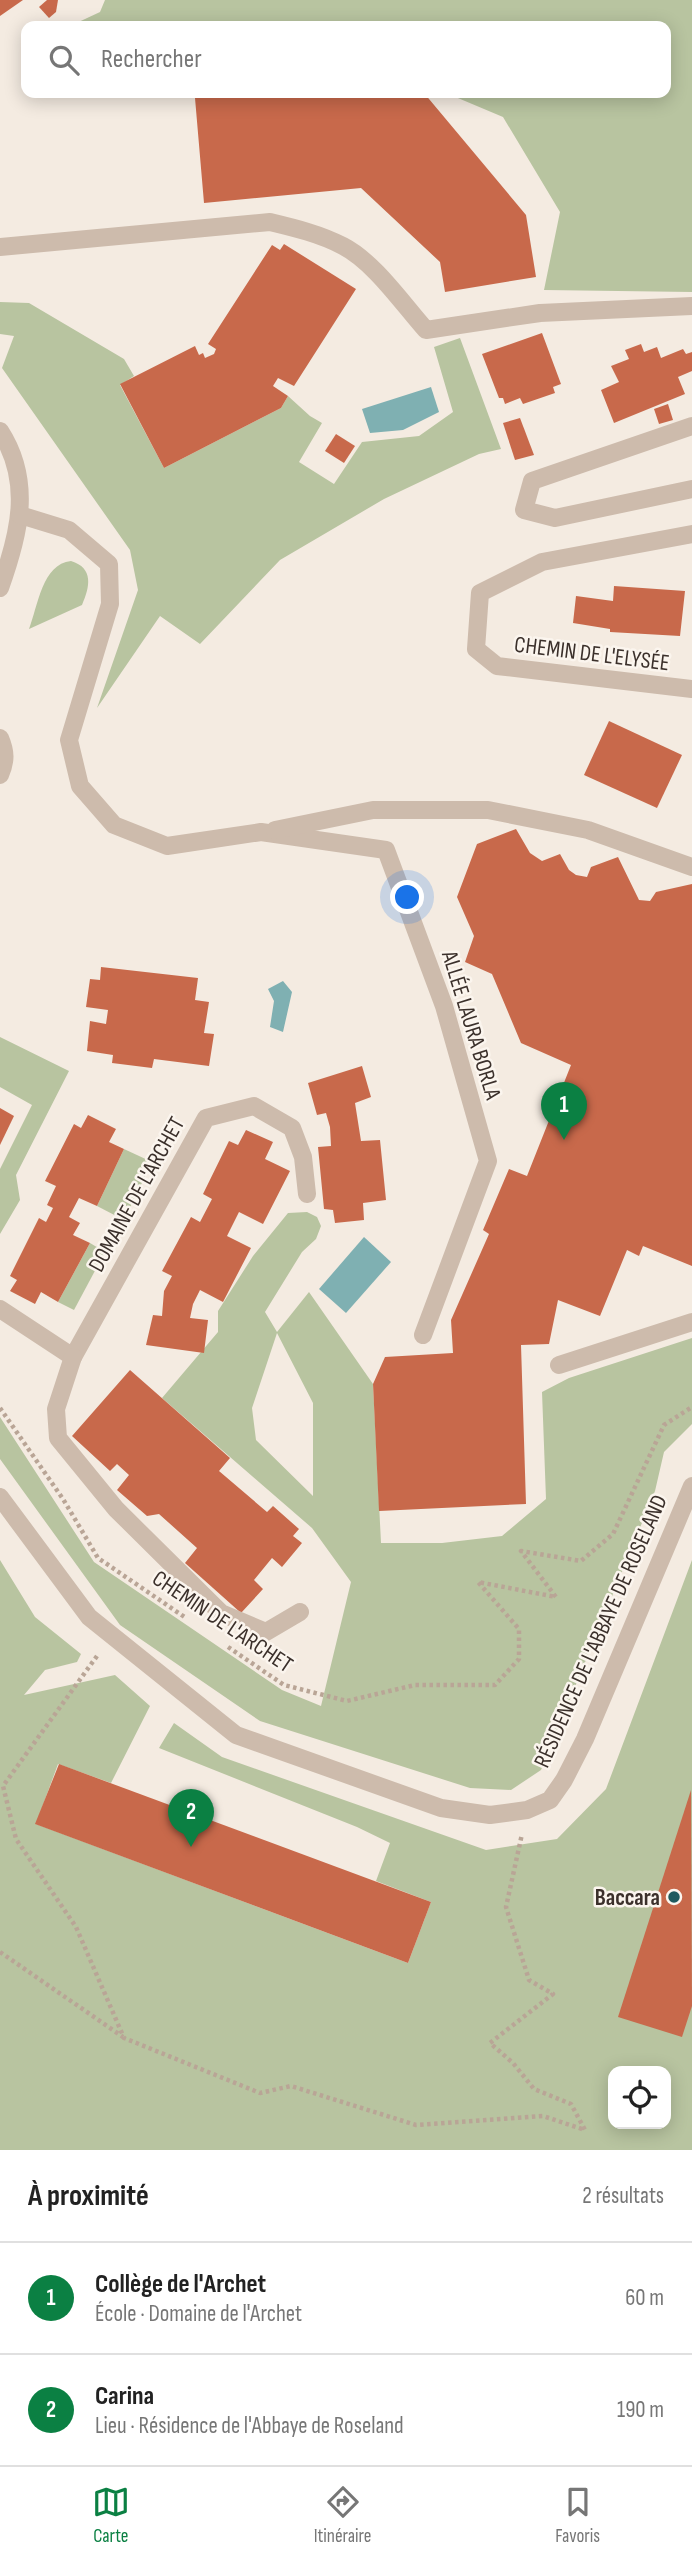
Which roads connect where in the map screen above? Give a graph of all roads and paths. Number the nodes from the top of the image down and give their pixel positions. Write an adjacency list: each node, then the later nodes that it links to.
1 (0, 247): 2 (street)
2 (692, 306)
3 (692, 426): 5 (street)
4 (0, 431): 6 (street)
5 (692, 489)
6 (20, 515): 8 (street); 12 (street, ALLÉE LAURA BORLA)
7 (692, 534): 9 (street, CHEMIN DE L'ELYSÉE)
8 (0, 587)
9 (692, 689)
10 (0, 737): 11 (street)
11 (0, 775)
12 (261, 832): 13 (street, ALLÉE LAURA BORLA); 17 (street, ALLÉE LAURA BORLA)
13 (692, 867)
14 (307, 1194): 18 (street, DOMAINE DE L'ARCHET)
15 (0, 1309): 18 (street)
16 (692, 1322): 19 (street)
17 (423, 1335)
18 (73, 1357): 24 (street, DOMAINE DE L'ARCHET)
19 (559, 1365)
20 (0, 1408): 25 (path, CHEMIN DE L'ARCHET)
21 (692, 1408): 27 (path, CHEMIN DE L'ARCHET)
22 (692, 1486): 28 (street, RÉSIDENCE DE L'ABBAYE DE ROSELAND)
23 (0, 1497): 26 (street, RÉSIDENCE DE L'ABBAYE DE ROSELAND)
24 (300, 1612)
25 (197, 1625)
26 (111, 1636): 28 (street, RÉSIDENCE DE L'ABBAYE DE ROSELAND); 30 (path)
27 (218, 1640)
28 (527, 1810): 30 (path)
29 (0, 1952): 30 (path)
30 (124, 2038)

